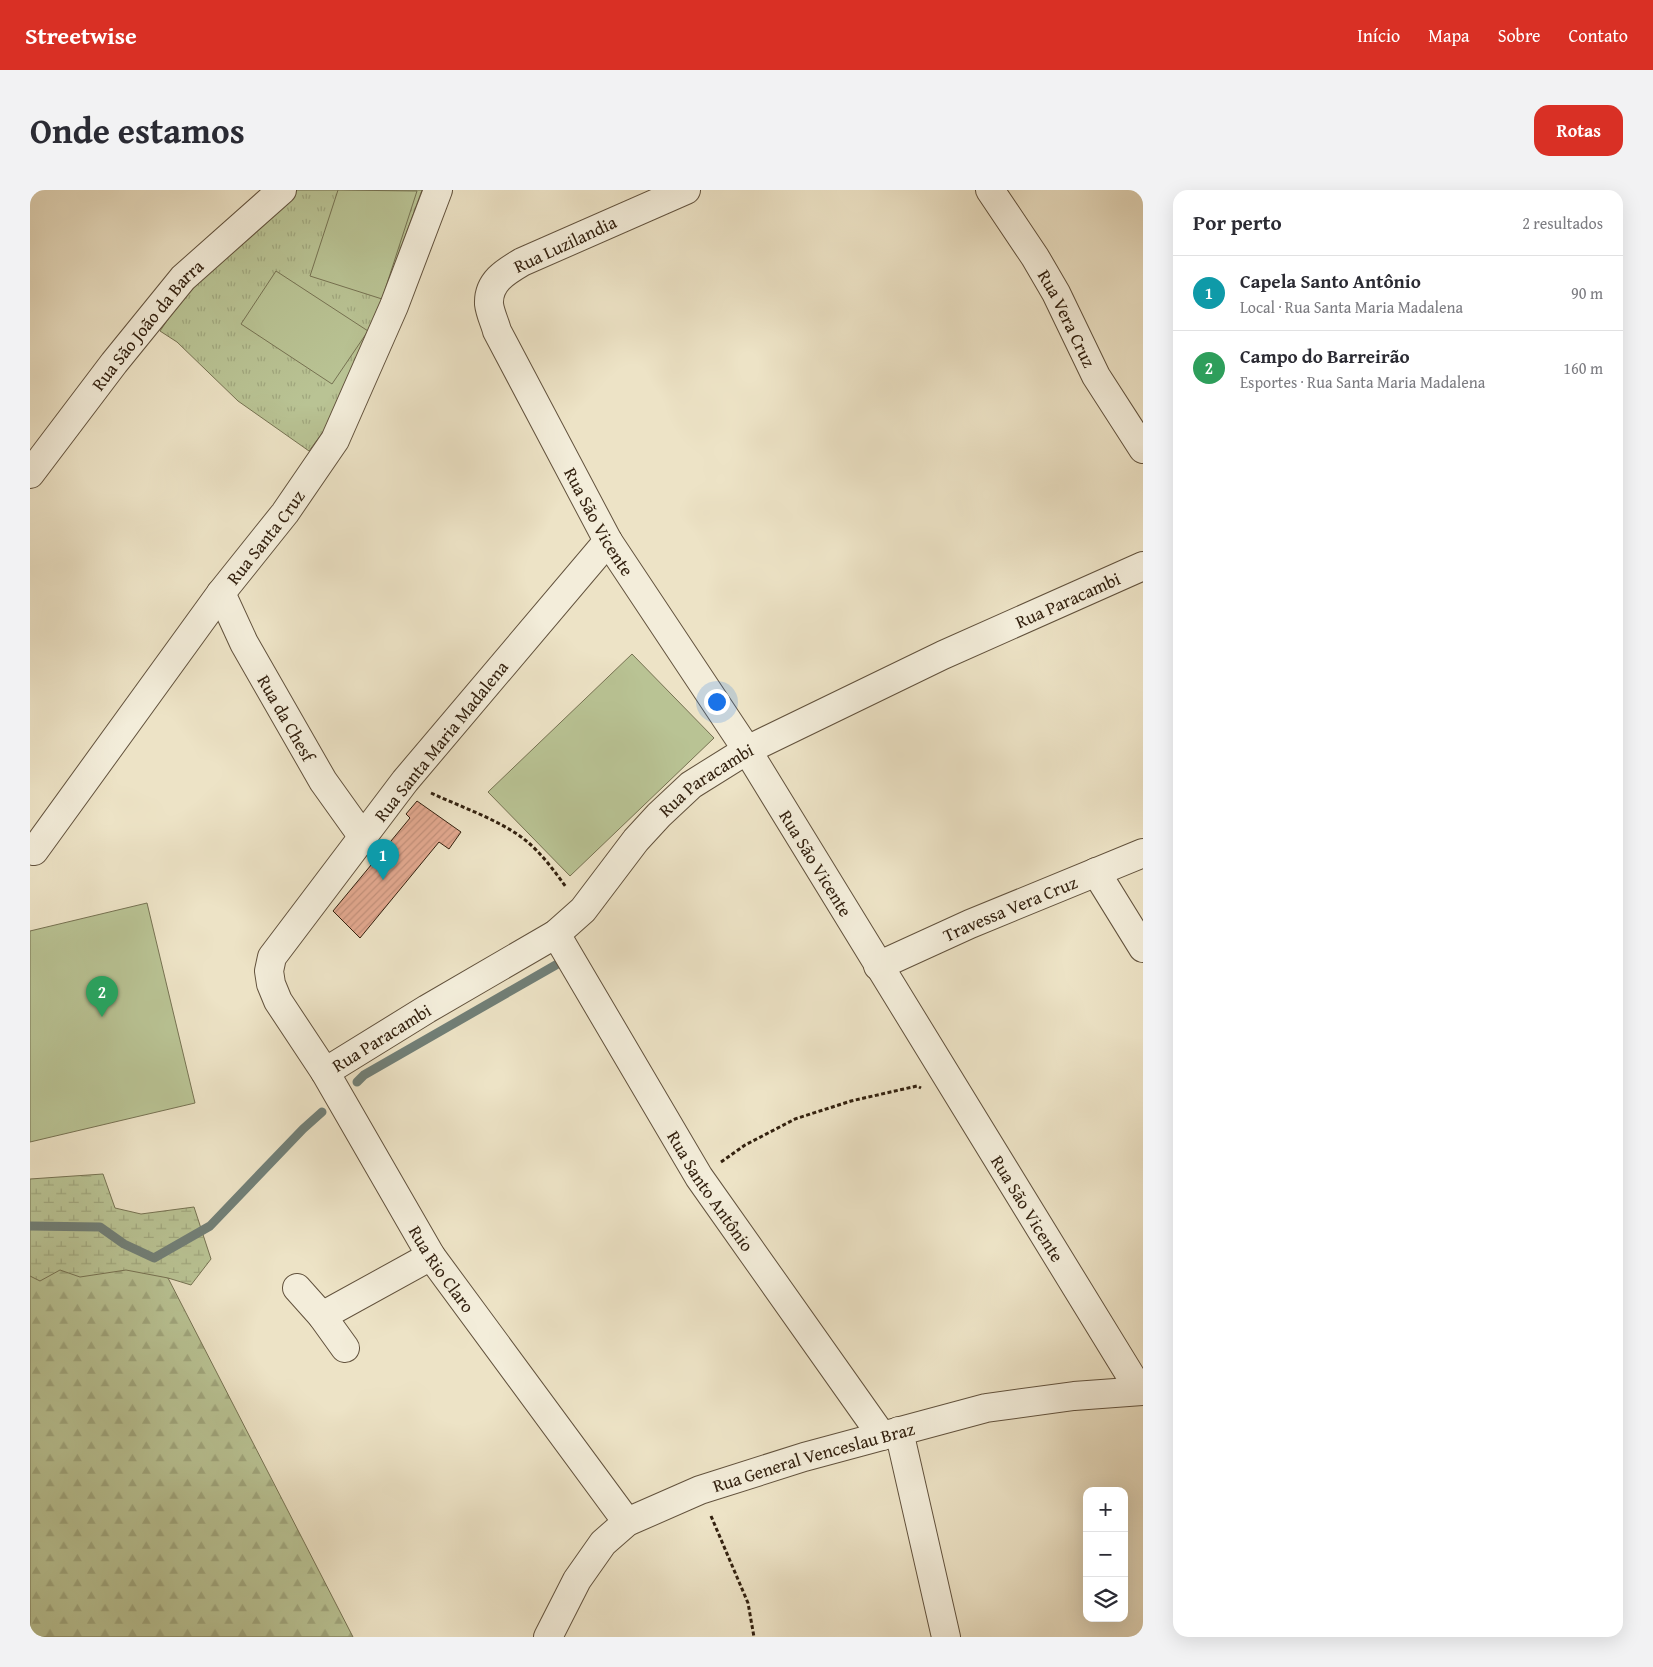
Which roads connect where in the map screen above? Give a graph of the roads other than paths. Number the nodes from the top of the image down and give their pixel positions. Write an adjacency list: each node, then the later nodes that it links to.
1 (282, 190): 7 (street, Rua São João da Barra)
2 (438, 190): 10 (street, Rua Santa Cruz)
3 (686, 190): 5 (street, Rua Luzilandia)
4 (990, 190): 6 (street, Rua Vera Cruz)
5 (497, 332): 8 (street, Rua São Vicente)
6 (1143, 449)
7 (30, 474)
8 (608, 541): 11 (street, Rua São Vicente); 12 (street, Rua Santa Maria Madalena)
9 (1143, 566): 11 (street, Rua Paracambi)
10 (221, 592): 12 (street, Rua da Chesf); 13 (street, Rua Santa Cruz)
11 (747, 750): 16 (street, Rua Paracambi); 18 (street, Rua São Vicente)
12 (363, 837): 19 (street, Rua Santa Maria Madalena)
13 (34, 851)
14 (1143, 854): 15 (street, Travessa Vera Cruz)
15 (1096, 872): 17 (street); 18 (street, Travessa Vera Cruz)
16 (556, 934): 20 (street, Rua Paracambi); 26 (street, Rua Santo Antônio)
17 (1143, 948)
18 (878, 966): 25 (street, Rua São Vicente)
19 (278, 1001): 20 (street, Rua Rio Claro)
20 (325, 1072): 21 (street, Rua Rio Claro)
21 (432, 1256): 23 (street); 27 (street, Rua Rio Claro)
22 (296, 1288): 23 (street)
23 (322, 1316): 24 (street)
24 (346, 1348)
25 (1142, 1391): 26 (street, Rua General Venceslau Braz)
26 (890, 1434): 27 (street, Rua General Venceslau Braz); 29 (street)
27 (627, 1522): 28 (street, Rua General Venceslau Braz)
28 (548, 1637)
29 (946, 1637)

